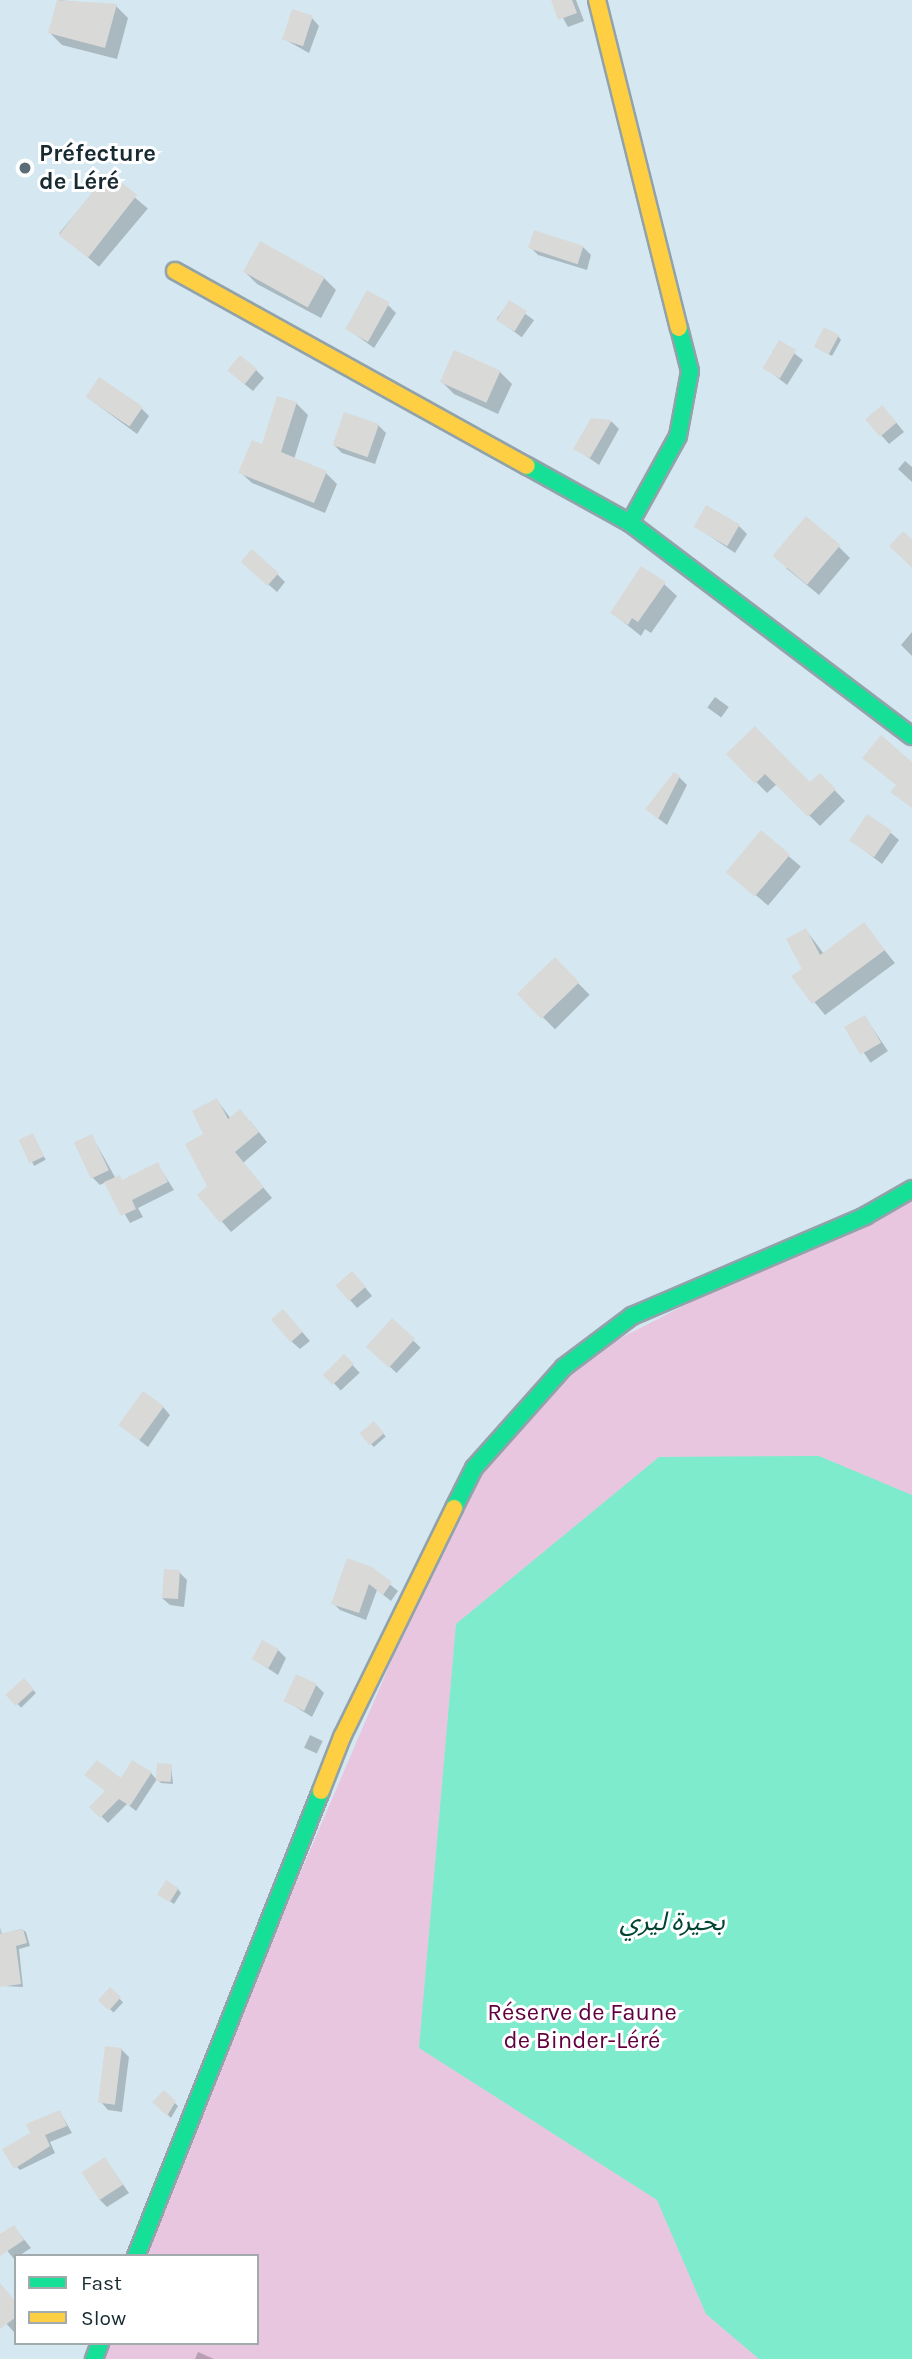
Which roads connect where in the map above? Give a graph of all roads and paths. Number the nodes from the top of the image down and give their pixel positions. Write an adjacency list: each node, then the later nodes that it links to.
1 (597, 0): 3 (street)
2 (175, 271): 3 (street)
3 (631, 523): 4 (street)
4 (912, 736)
5 (912, 1189): 6 (street)
6 (136, 2254)

